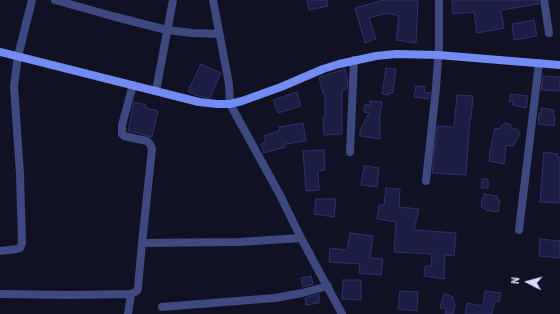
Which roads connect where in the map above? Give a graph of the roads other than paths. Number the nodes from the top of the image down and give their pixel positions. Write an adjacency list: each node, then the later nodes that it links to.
1 (32, 0): 13 (street)
2 (55, 0): 7 (street)
3 (173, 0): 8 (street)
4 (213, 0): 10 (street)
5 (439, 0): 12 (street)
6 (544, 0): 9 (street)
7 (74, 3): 8 (street)
8 (167, 30): 10 (street); 18 (street)
9 (549, 33)
10 (219, 34): 19 (street)
11 (0, 52): 13 (main road)
12 (438, 55): 14 (main road); 15 (main road); 21 (street)
13 (18, 56): 17 (main road); 25 (street)
14 (354, 60): 19 (main road); 20 (street)
15 (539, 64): 16 (main road); 22 (street)
16 (560, 65)
17 (133, 85): 18 (main road); 24 (street)
18 (156, 91): 19 (main road)
19 (230, 104): 23 (street)
20 (350, 152)
21 (426, 181)
22 (519, 230)
23 (301, 238): 24 (street); 26 (street)
24 (142, 243): 28 (street)
25 (0, 251)
26 (328, 286): 29 (street); 31 (street)
27 (0, 294): 28 (street)
28 (131, 294): 30 (street)
29 (162, 307)
30 (128, 314)
31 (342, 314)

